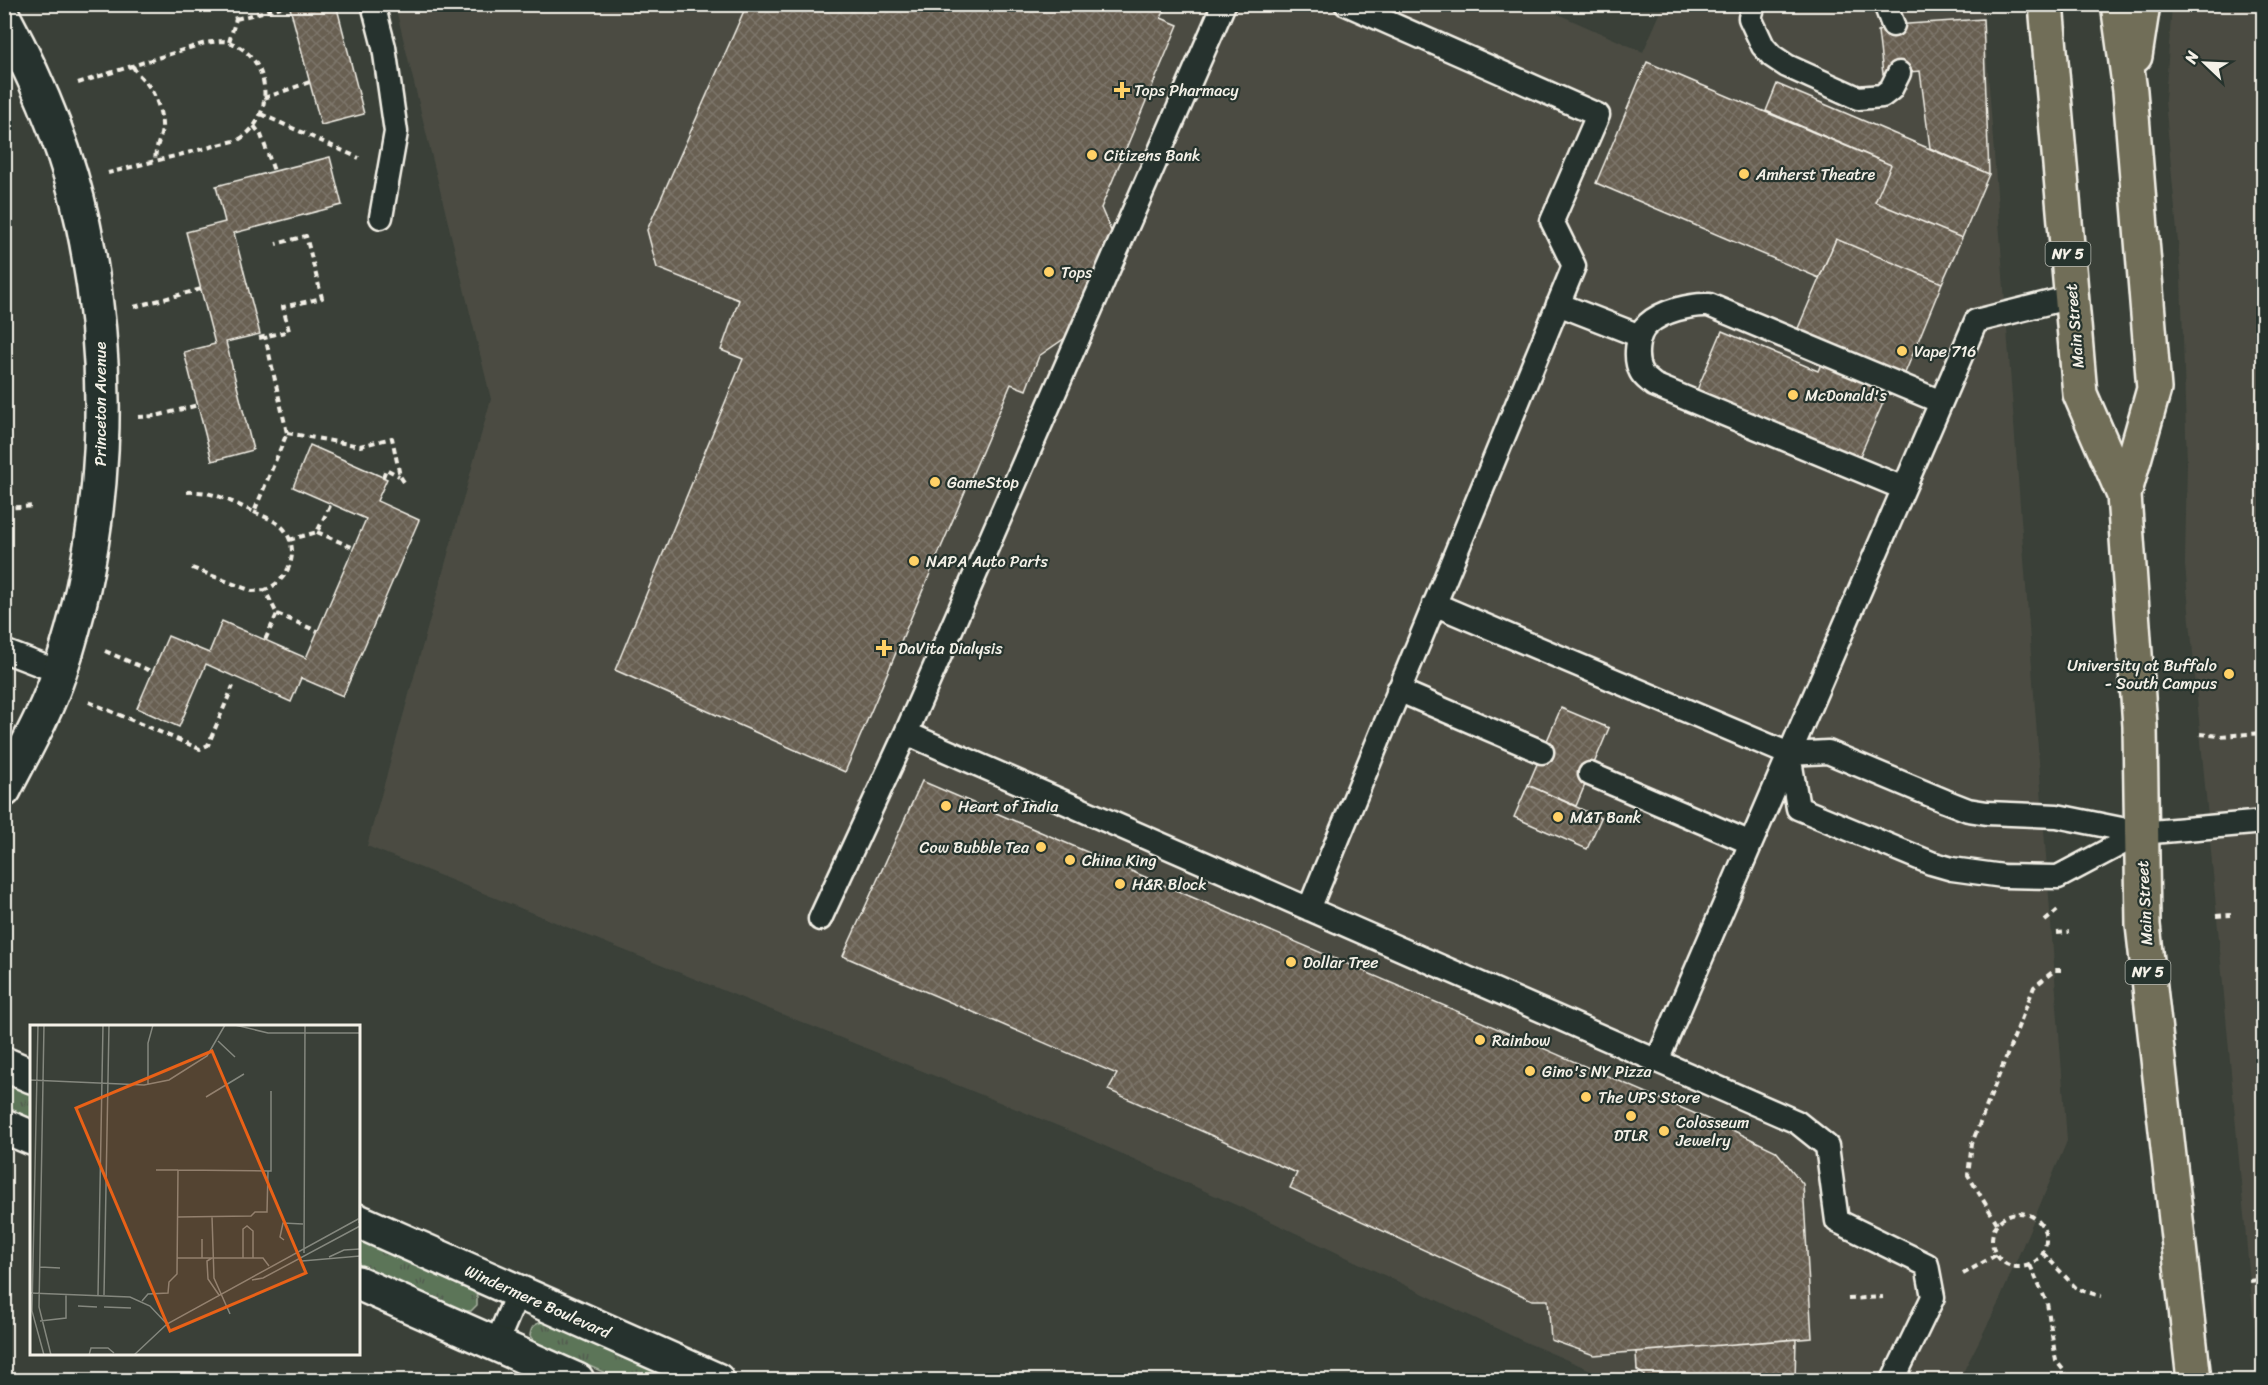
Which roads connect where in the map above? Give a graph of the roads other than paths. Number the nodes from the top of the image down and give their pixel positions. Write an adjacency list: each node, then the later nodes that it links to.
1 (373, 4): 11 (lane)
2 (1224, 4): 22 (lane)
3 (1346, 4): 13 (lane)
4 (2046, 4): 12 (main road, Main Street / NY 5)
5 (2118, 4): 10 (main road, Main Street / NY 5)
6 (2143, 4): 10 (main road)
7 (1752, 11): 9 (lane)
8 (4, 18): 20 (street, Princeton Avenue)
9 (1899, 73)
10 (2130, 91): 17 (main road, Main Street / NY 5)
11 (381, 216)
12 (2071, 297): 15 (lane); 17 (main road, Main Street / NY 5)
13 (1558, 304): 14 (lane); 18 (lane)
14 (1640, 336): 15 (lane); 16 (lane)
15 (1941, 402): 16 (lane)
16 (1904, 488): 24 (lane)
17 (2124, 495): 28 (main road, Main Street / NY 5)
18 (1434, 604): 21 (lane); 24 (lane)
19 (4, 651): 20 (lane)
20 (59, 672): 26 (street, Princeton Avenue)
21 (1398, 690): 23 (lane); 30 (lane)
22 (906, 732): 30 (lane); 31 (lane)
23 (1542, 752)
24 (1789, 754): 28 (lane); 28 (lane); 29 (lane)
25 (1590, 774): 29 (lane)
26 (4, 790)
27 (2264, 822): 28 (lane)
28 (2141, 833): 44 (main road, Main Street / NY 5)
29 (1751, 843): 32 (lane)
30 (1309, 909): 32 (lane)
31 (820, 919)
32 (1657, 1061): 43 (lane)
33 (4, 1064): 34 (street)
34 (30, 1075)
35 (4, 1126): 36 (street)
36 (30, 1137)
37 (360, 1222): 39 (street, Windermere Boulevard)
38 (360, 1284): 40 (street)
39 (518, 1292): 40 (lane); 42 (street, Windermere Boulevard)
40 (496, 1344): 41 (street)
41 (578, 1380)
42 (717, 1380)
43 (1893, 1380)
44 (2194, 1380)

